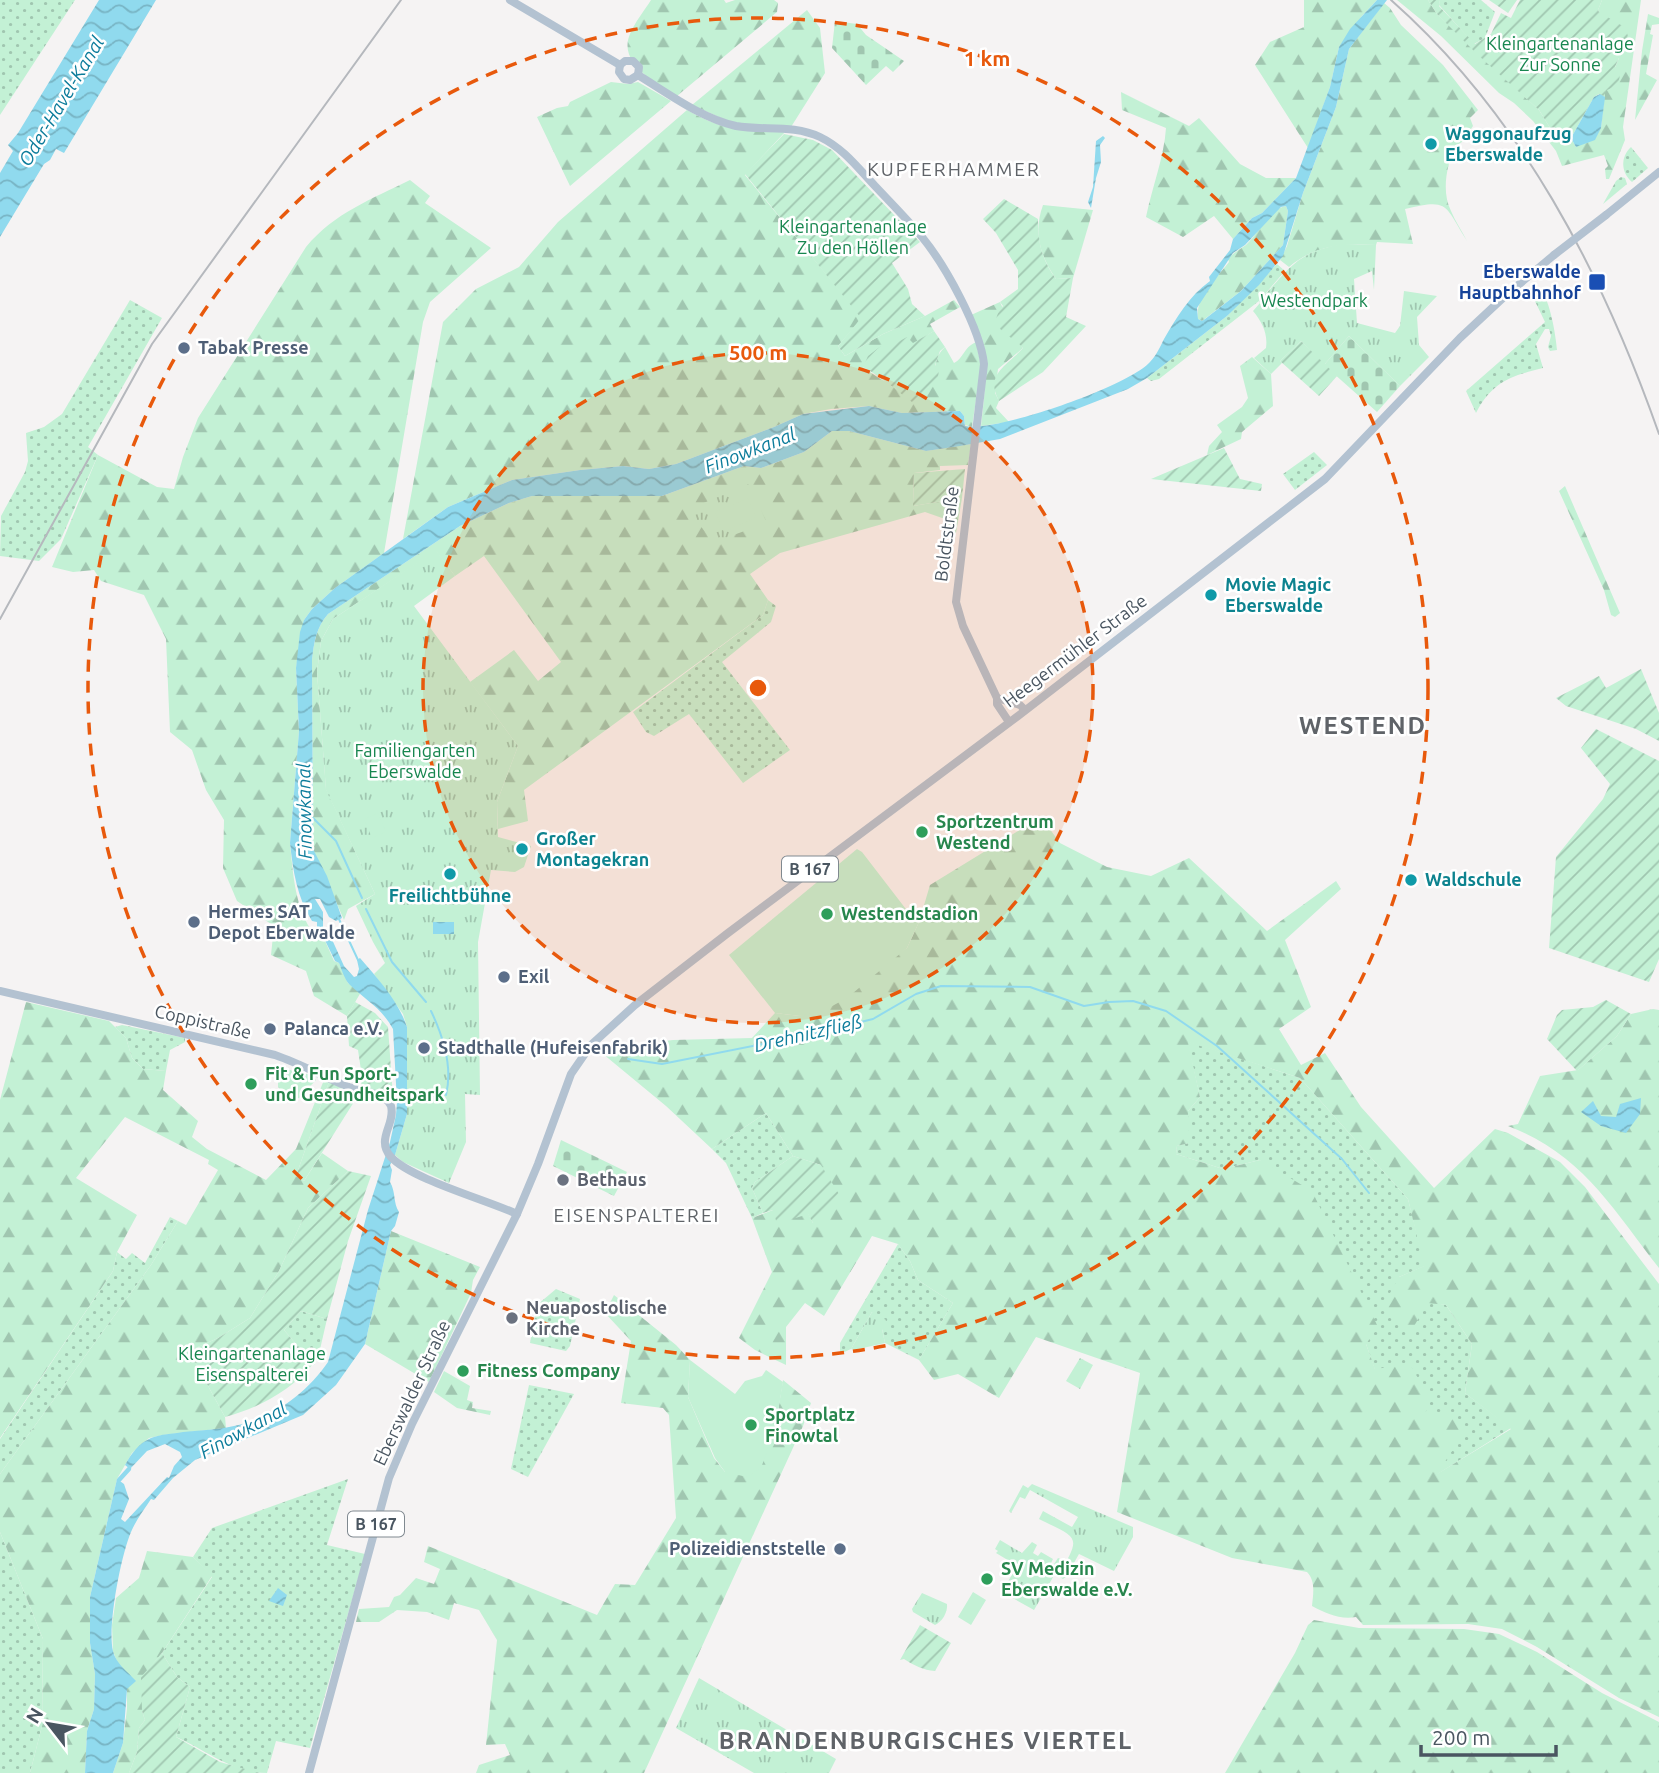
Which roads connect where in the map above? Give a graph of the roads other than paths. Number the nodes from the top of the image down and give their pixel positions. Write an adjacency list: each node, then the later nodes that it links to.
1 (510, 0): 2 (main road)
2 (620, 65): 3 (main road); 3 (main road)
3 (638, 75): 5 (main road, Boldtstraße)
4 (1659, 172): 6 (main road, Heegermühler Straße / B 167, bridge)
5 (997, 698): 6 (main road); 7 (main road, Boldtstraße)
6 (1025, 710): 7 (main road, Heegermühler Straße / B 167)
7 (1009, 722): 9 (main road, Heegermühler Straße / B 167)
8 (0, 991): 10 (main road, Coppistraße)
9 (591, 1045): 10 (main road, Eberswalder Straße / B 167)
10 (517, 1214): 11 (main road, Eberswalder Straße / B 167)
11 (309, 1773)

